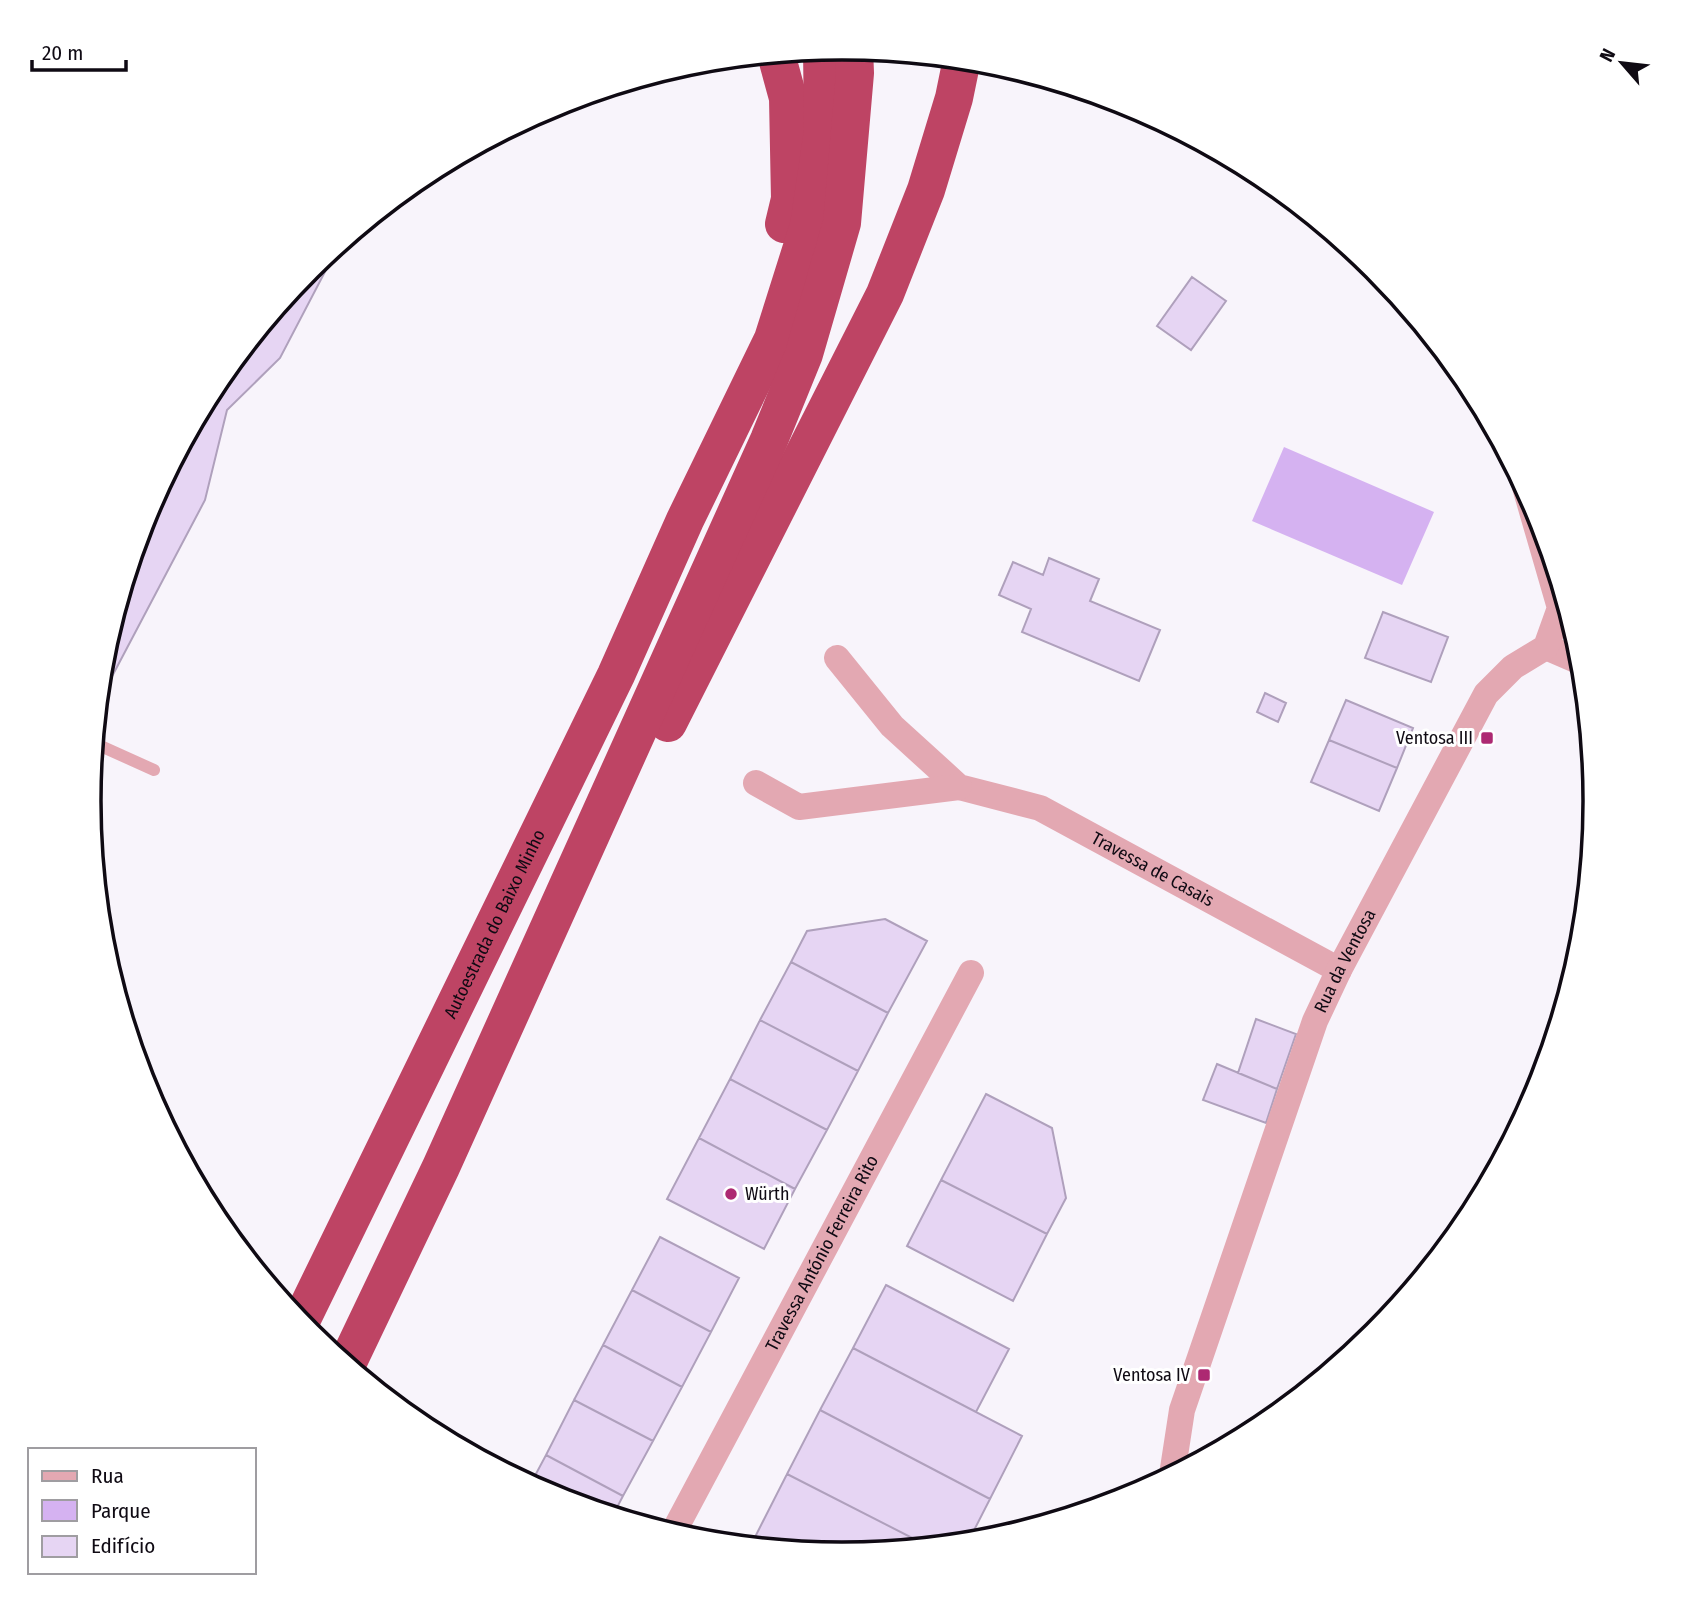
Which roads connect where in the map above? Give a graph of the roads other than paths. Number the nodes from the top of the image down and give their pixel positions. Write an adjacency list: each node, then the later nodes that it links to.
1 (822, 60): 5 (highway)
2 (854, 60): 16 (highway)
3 (778, 63): 5 (highway)
4 (960, 69): 16 (highway)
5 (685, 520): 17 (highway, Autoestrada do Baixo Minho)
6 (1559, 610): 7 (street)
7 (1546, 647): 8 (street); 14 (street, Rua da Ventosa)
8 (1570, 657)
9 (837, 658): 13 (street, Travessa de Casais)
10 (103, 747): 11 (lane)
11 (154, 771)
12 (756, 783): 13 (street, Travessa de Casais)
13 (959, 787): 14 (street, Travessa de Casais)
14 (1339, 970): 19 (street, Rua da Ventosa)
15 (971, 973): 20 (street, Travessa António Ferreira Rito)
16 (441, 1167): 18 (highway)
17 (305, 1312)
18 (351, 1355)
19 (1174, 1464)
20 (679, 1523)

